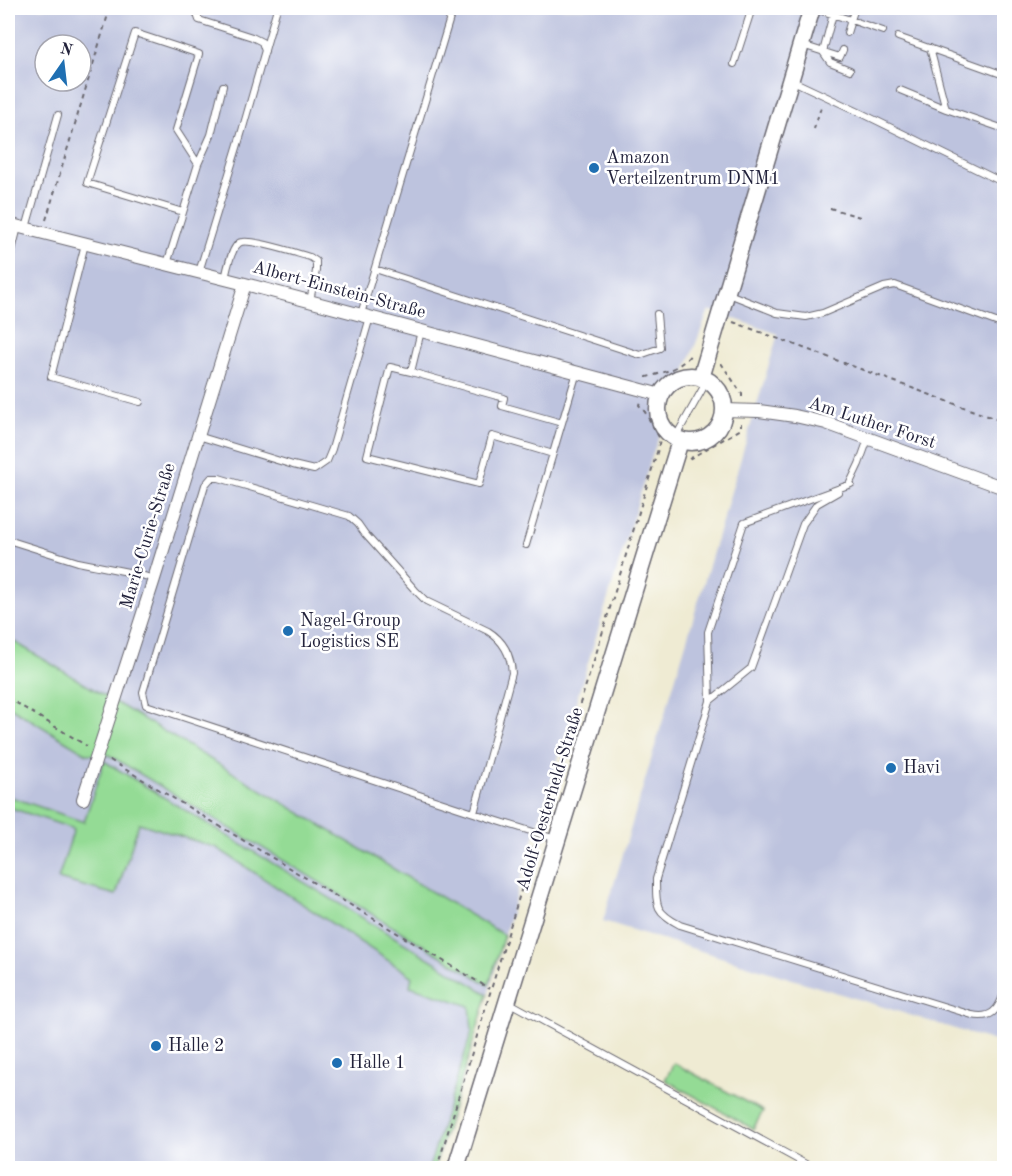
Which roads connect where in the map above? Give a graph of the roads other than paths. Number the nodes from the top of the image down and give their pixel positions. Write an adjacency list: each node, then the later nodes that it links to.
1 (197, 8): 15 (lane)
2 (277, 8): 15 (lane)
3 (453, 8): 33 (lane)
4 (752, 8): 17 (lane)
5 (812, 8): 7 (lane); 12 (street)
6 (855, 8): 8 (lane)
7 (833, 14): 8 (lane); 16 (lane)
8 (851, 20): 9 (lane); 10 (lane)
9 (883, 31)
10 (847, 33)
11 (898, 37): 13 (lane)
12 (800, 45): 16 (lane); 20 (street)
13 (930, 48): 19 (lane); 23 (lane)
14 (843, 50): 16 (lane)
15 (265, 51): 34 (lane)
16 (823, 52): 18 (lane)
17 (734, 64)
18 (850, 70)
19 (1005, 75)
20 (790, 80): 27 (lane); 37 (street)
21 (223, 86): 26 (lane)
22 (900, 90): 23 (lane)
23 (946, 109): 25 (lane)
24 (58, 115): 29 (lane)
25 (1005, 129)
26 (198, 164): 28 (lane); 28 (lane)
27 (1005, 183)
28 (183, 212): 31 (lane)
29 (17, 226): 30 (street, Albert-Einstein-Straße); 32 (lane)
30 (85, 243): 31 (street, Albert-Einstein-Straße); 47 (lane)
31 (167, 264): 34 (street, Albert-Einstein-Straße)
32 (8, 266)
33 (375, 269): 39 (lane); 40 (lane)
34 (199, 272): 35 (street, Albert-Einstein-Straße)
35 (225, 279): 36 (street, Albert-Einstein-Straße); 38 (lane)
36 (245, 284): 38 (street, Albert-Einstein-Straße); 50 (street, Marie-Curie-Straße)
37 (726, 293): 41 (lane); 45 (street)
38 (310, 301): 40 (street, Albert-Einstein-Straße)
39 (657, 314)
40 (365, 316): 42 (street, Albert-Einstein-Straße); 50 (lane)
41 (1005, 325)
42 (421, 330): 43 (lane); 44 (street, Albert-Einstein-Straße)
43 (411, 372): 49 (lane); 53 (lane)
44 (577, 372): 46 (street, Albert-Einstein-Straße); 49 (lane)
45 (704, 380): 46 (street); 48 (street); 51 (lane)
46 (661, 395): 51 (street)
47 (140, 402)
48 (723, 410): 51 (street); 52 (street, Am Luther Forst)
49 (562, 423): 53 (lane)
50 (198, 436): 58 (street, Marie-Curie-Straße)
51 (677, 439): 62 (street, Adolf-Oesterheld-Straße)
52 (868, 439): 54 (lane); 55 (street, Am Luther Forst)
53 (553, 454): 57 (lane)
54 (850, 484): 59 (lane); 59 (lane)
55 (1005, 488)
56 (8, 540): 58 (lane)
57 (526, 545)
58 (154, 579): 60 (street, Marie-Curie-Straße)
59 (710, 701): 63 (lane)
60 (83, 799)
61 (474, 813): 61 (lane); 62 (lane)
62 (558, 840): 64 (street, Adolf-Oesterheld-Straße)
63 (1005, 993)
64 (507, 1001): 65 (street, Adolf-Oesterheld-Straße); 66 (lane)
65 (456, 1168)
66 (813, 1168)

